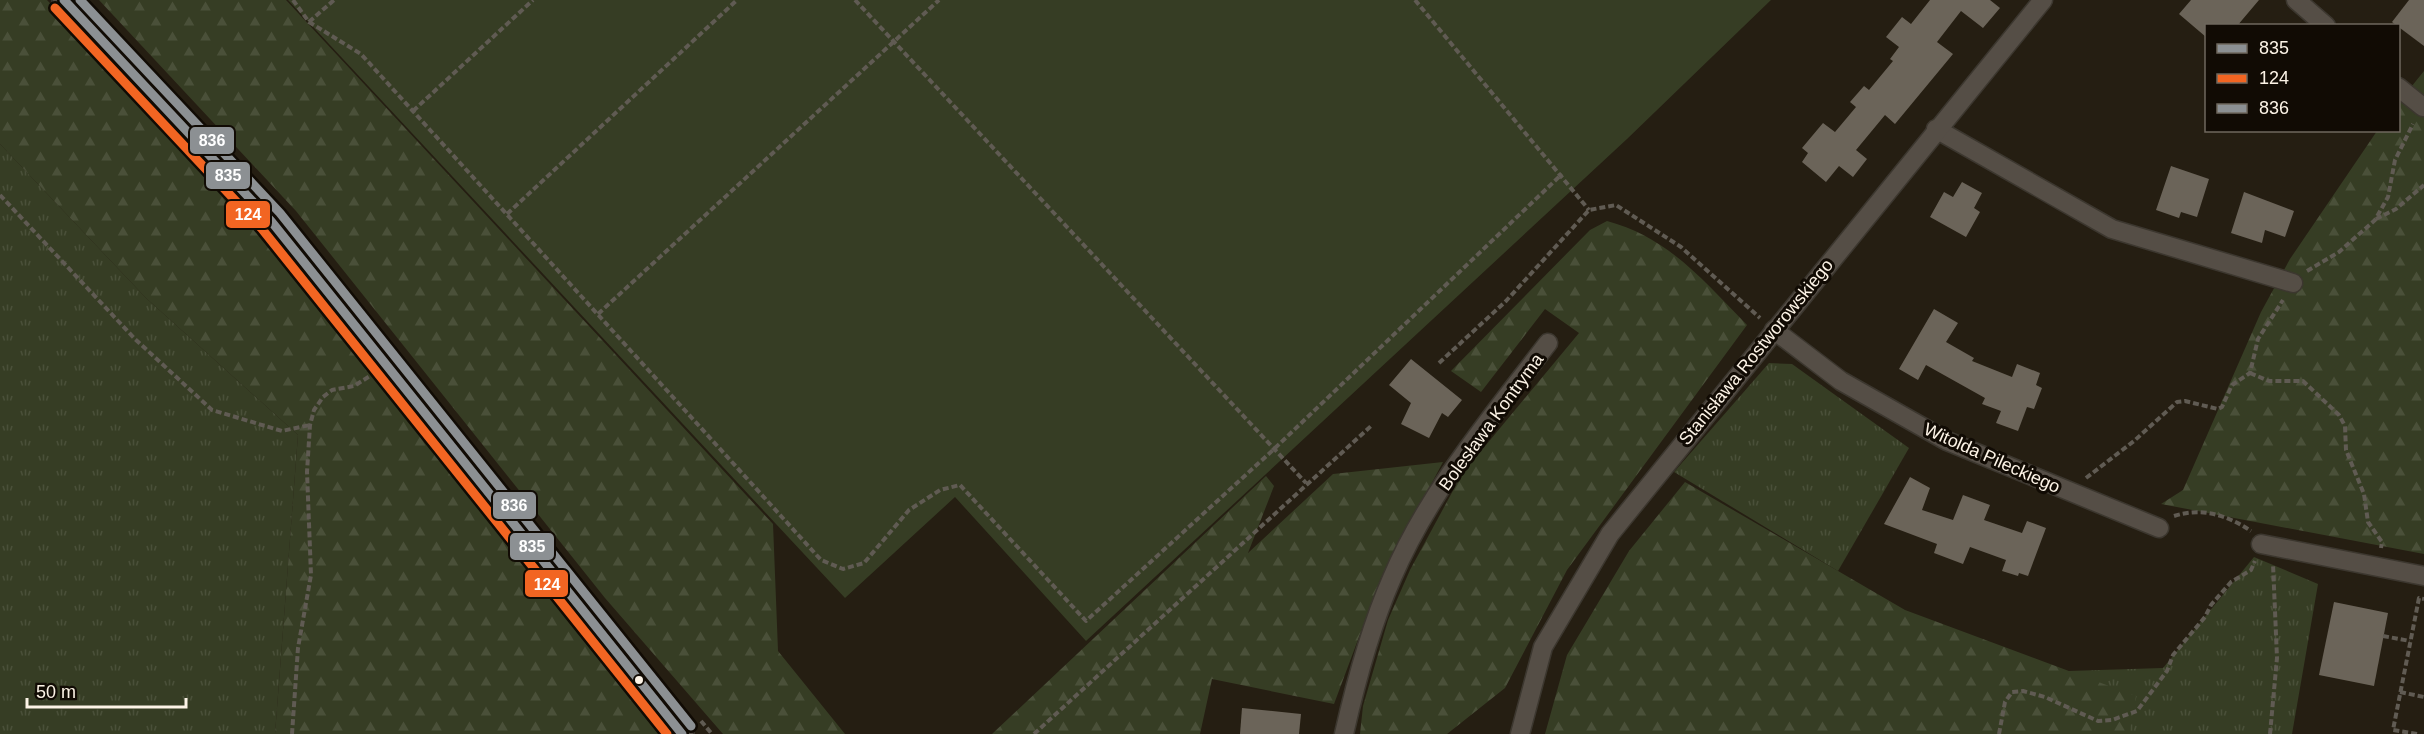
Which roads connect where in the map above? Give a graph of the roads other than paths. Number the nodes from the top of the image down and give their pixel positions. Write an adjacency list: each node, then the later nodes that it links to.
1 (64, 0): 14 (street)
2 (2043, 0): 7 (street, Stanisława Rostworowskiego)
3 (2296, 0): 4 (street)
4 (2324, 24)
5 (2400, 89): 6 (street)
6 (2423, 107)
7 (1936, 129): 8 (street); 9 (street, Stanisława Rostworowskiego)
8 (2294, 284)
9 (1774, 330): 11 (street, Witolda Pileckiego); 16 (street, Stanisława Rostworowskiego)
10 (1548, 344): 15 (street, Bolesława Kontryma)
11 (2159, 528)
12 (2261, 544): 13 (street)
13 (2424, 576)
14 (682, 734)
15 (1344, 734)
16 (1520, 734)

